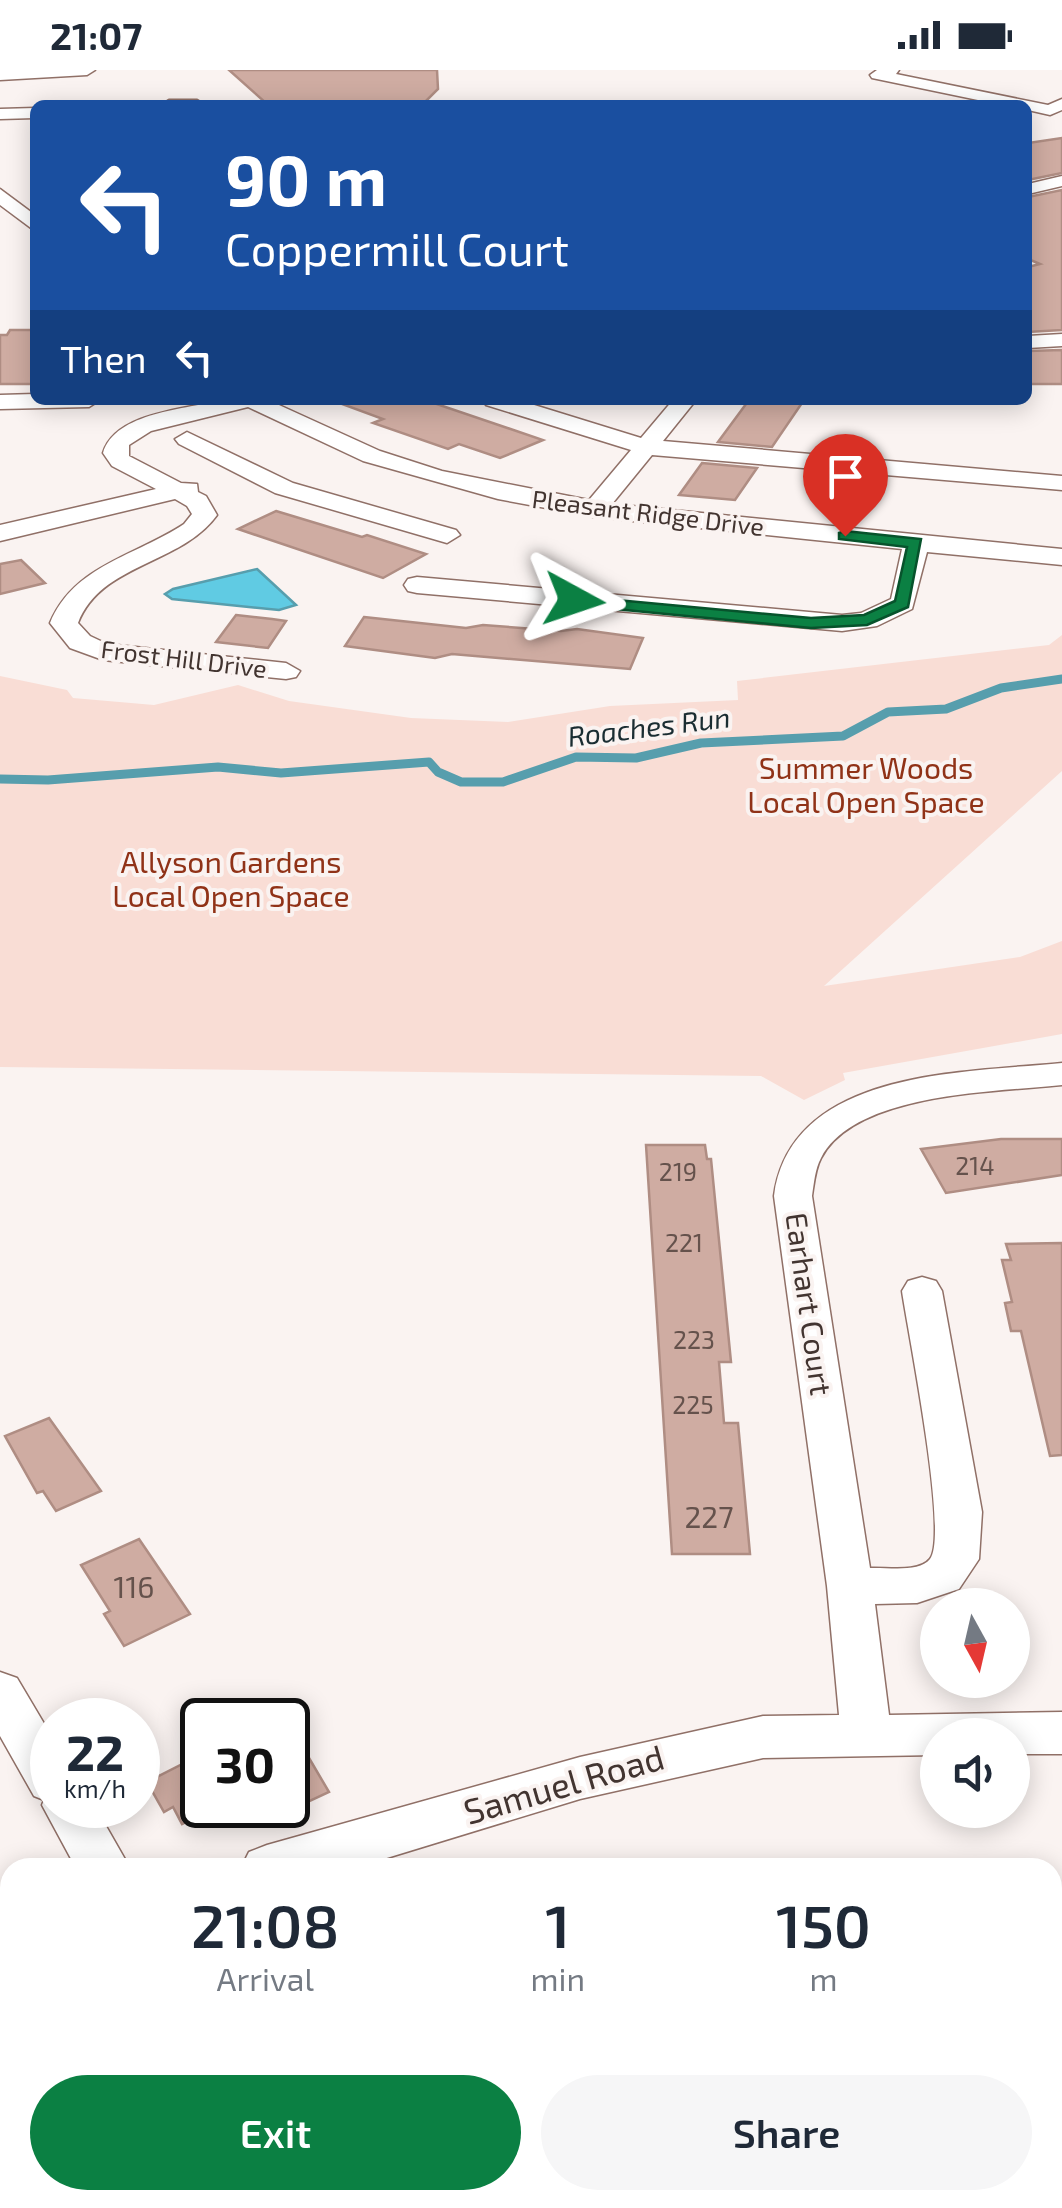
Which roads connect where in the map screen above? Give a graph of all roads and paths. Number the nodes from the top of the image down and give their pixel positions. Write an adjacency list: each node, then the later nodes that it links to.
1 (88, 70): 3 (street)
2 (891, 70): 4 (street)
3 (0, 75)
4 (1001, 100)
5 (1062, 104): 6 (street)
6 (1032, 106)
7 (30, 113): 8 (street)
8 (0, 114)
9 (1062, 181): 10 (street)
10 (1032, 188)
11 (0, 195): 12 (street)
12 (30, 221)
13 (1062, 340): 14 (street)
14 (1032, 342)
15 (30, 401): 16 (street)
16 (0, 402)
17 (230, 405): 25 (street)
18 (260, 405): 26 (street, Pleasant Ridge Drive)
19 (510, 405): 22 (street)
20 (681, 405): 22 (street)
21 (187, 440): 23 (street)
22 (646, 447): 24 (street); 26 (street)
23 (242, 470): 25 (street); 28 (street)
24 (1062, 483)
25 (182, 491): 27 (street); 32 (street, Frost Hill Drive)
26 (594, 510): 29 (street, Pleasant Ridge Drive)
27 (0, 533)
28 (447, 534)
29 (916, 543): 30 (street, Pleasant Ridge Drive); 31 (street)
30 (1062, 557)
31 (417, 585)
32 (286, 671)
33 (1062, 1074): 35 (street, Earhart Court)
34 (922, 1291): 35 (street)
35 (850, 1586): 37 (street, Earhart Court)
36 (0, 1692): 39 (street)
37 (866, 1732): 38 (street, Samuel Road); 42 (street, Samuel Road)
38 (1062, 1732)
39 (30, 1743)
40 (81, 1828): 41 (street)
41 (98, 1858)
42 (302, 1858)

